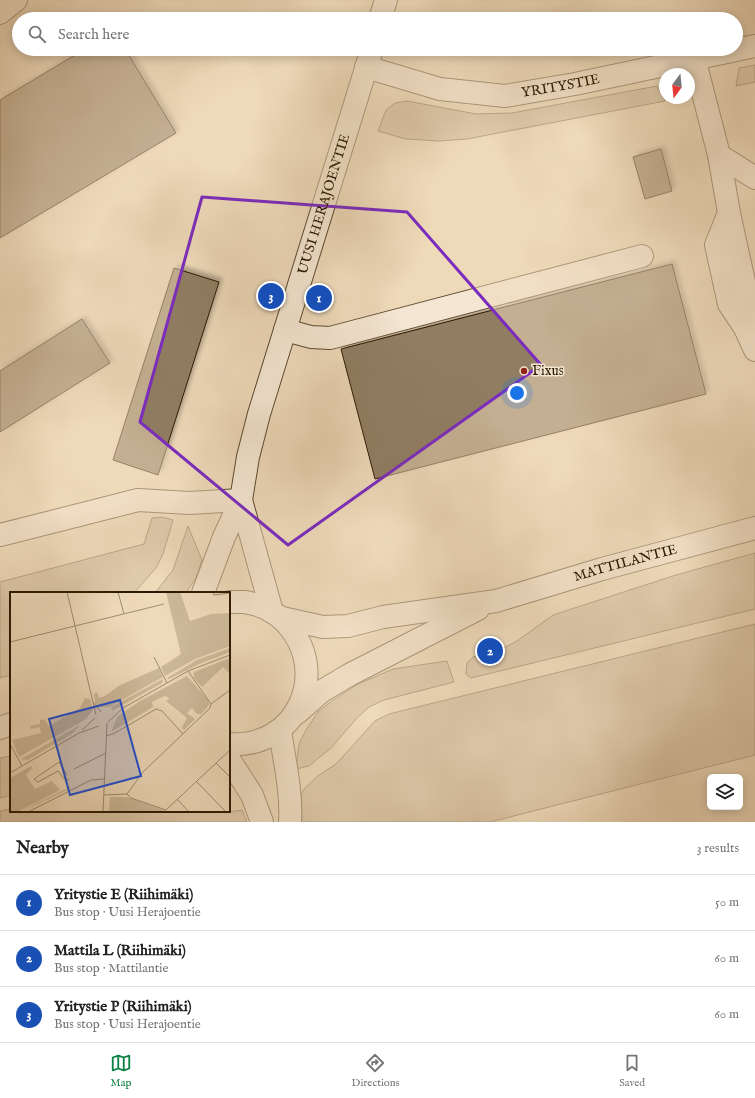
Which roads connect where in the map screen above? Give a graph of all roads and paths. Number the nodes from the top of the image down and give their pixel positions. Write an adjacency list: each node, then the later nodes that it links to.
1 (16, 0): 4 (street)
2 (386, 0): 3 (street)
3 (382, 12)
4 (0, 13)
5 (755, 46): 6 (street, YRITYSTIE)
6 (743, 48)
7 (704, 56): 9 (street, YRITYSTIE)
8 (369, 58): 9 (street, YRITYSTIE); 13 (street, UUSI HERAJOENTIE)
9 (694, 58): 10 (street)
10 (719, 155): 11 (street); 14 (street)
11 (755, 178)
12 (642, 256): 13 (street)
13 (285, 330): 15 (street, UUSI HERAJOENTIE)
14 (755, 350)
15 (241, 500): 17 (street); 18 (street, UUSI HERAJOENTIE); 21 (street, UUSI HERAJOENTIE)
16 (755, 528): 19 (street, MATTILANTIE)
17 (0, 535)
18 (203, 592)
19 (496, 601): 21 (street, MATTILANTIE); 22 (street, MATTILANTIE)
20 (230, 602): 21 (street, MATTILANTIE)
21 (277, 615): 22 (street)
22 (294, 715): 25 (street)
23 (10, 724): 24 (street)
24 (0, 728)
25 (280, 730): 28 (street); 31 (street)
26 (10, 731): 27 (street)
27 (0, 732)
28 (230, 744)
29 (230, 761): 30 (street)
30 (262, 822)
31 (290, 822)

